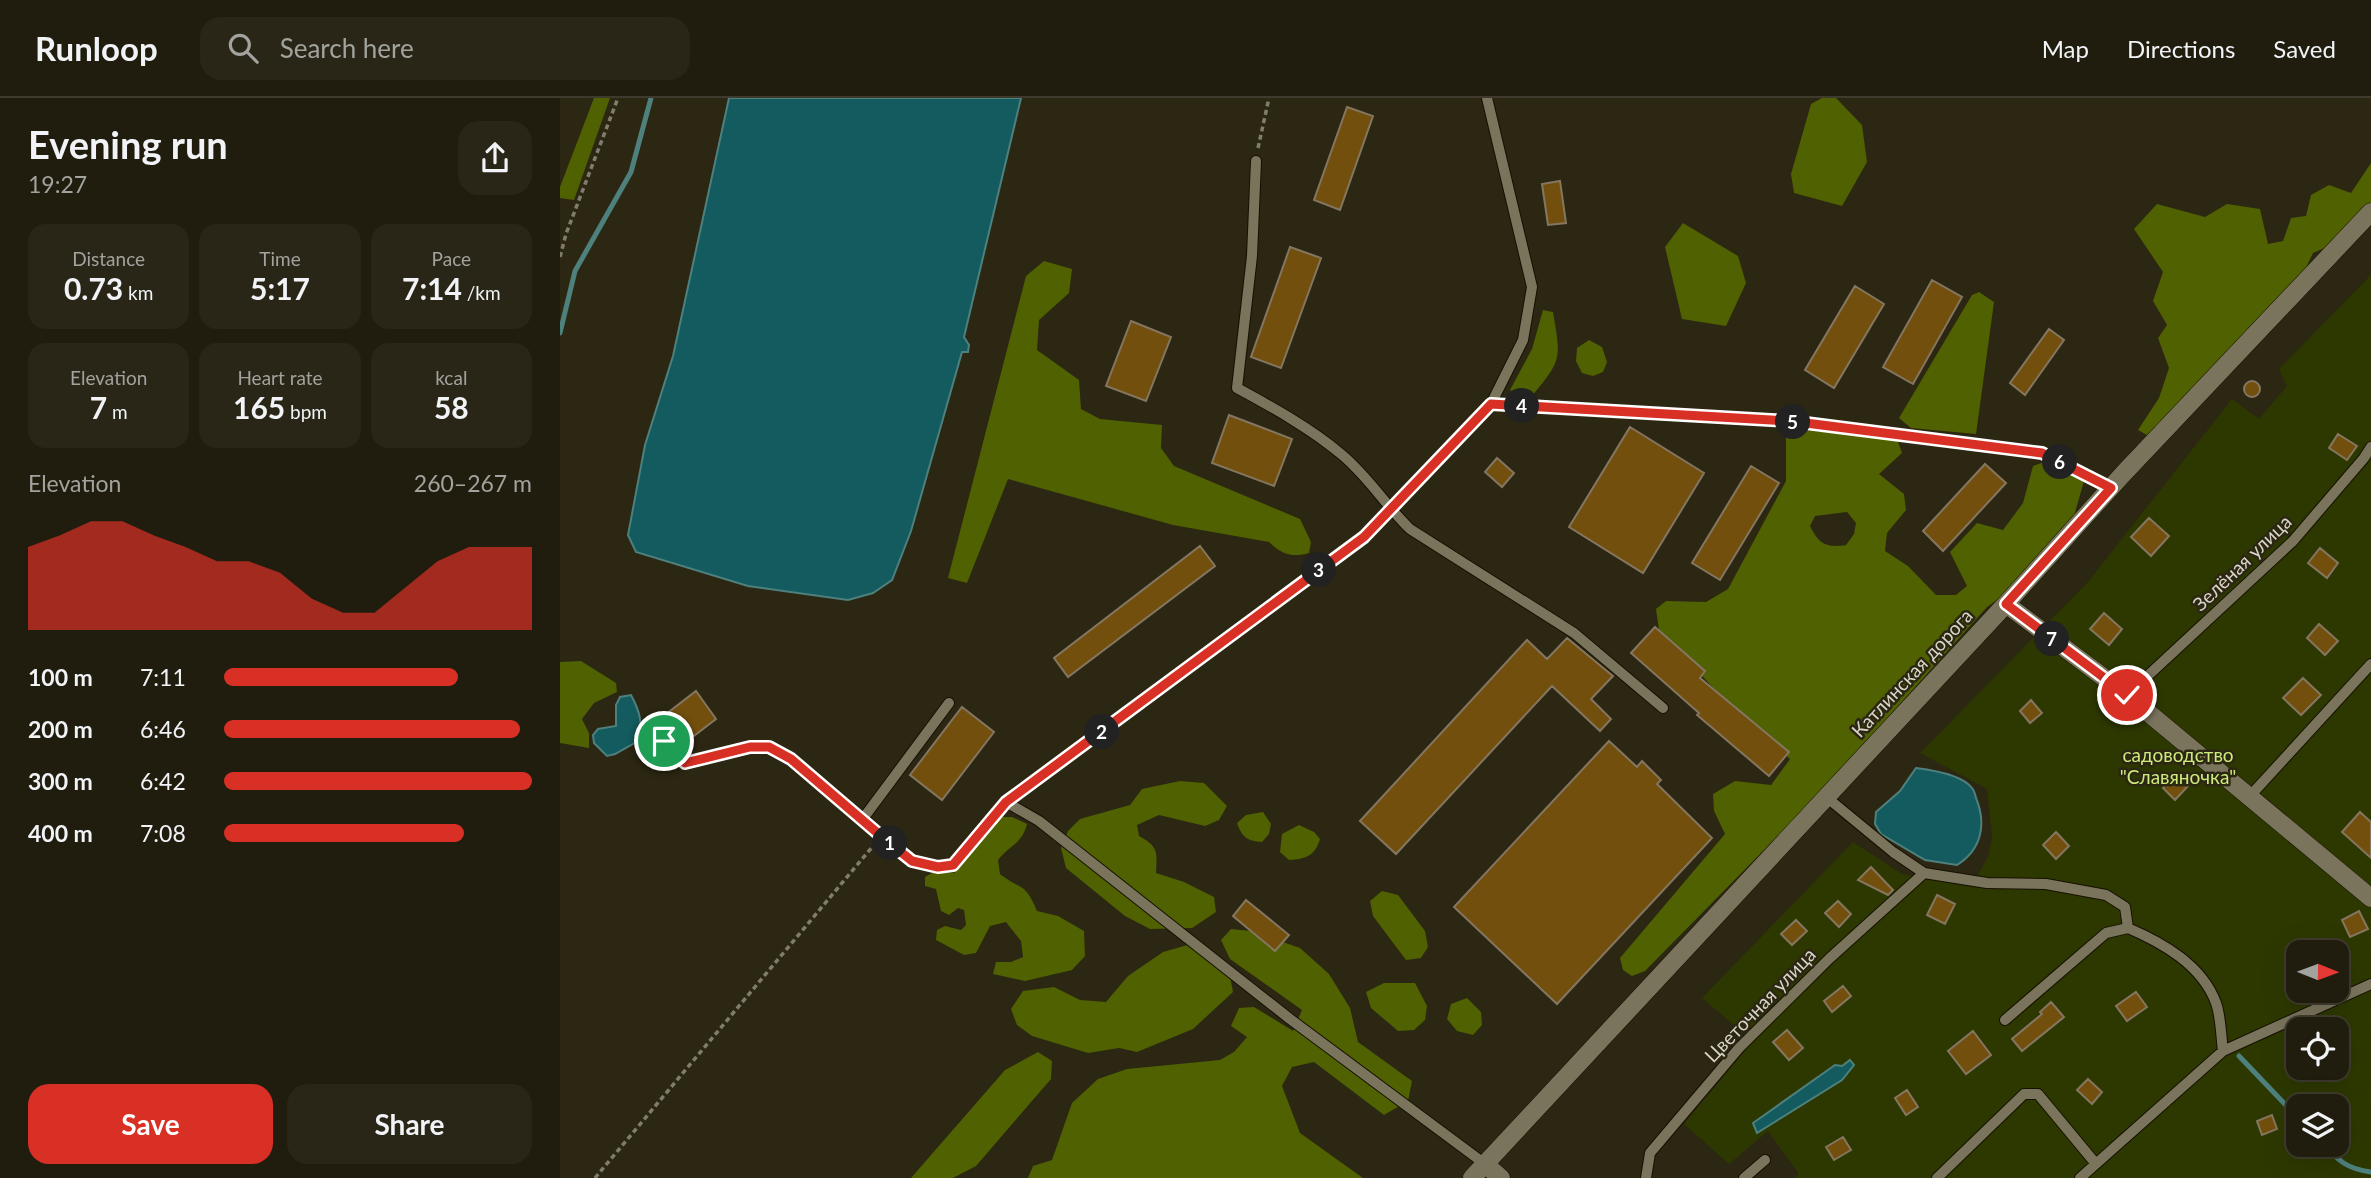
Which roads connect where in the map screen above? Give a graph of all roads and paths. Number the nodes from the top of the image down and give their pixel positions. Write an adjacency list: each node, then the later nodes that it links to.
1 (618, 98): 6 (path)
2 (1269, 98): 4 (path)
3 (1487, 98): 7 (lane)
4 (1256, 161): 10 (lane)
5 (2371, 212): 9 (street, Катлинская дорога)
6 (560, 257)
7 (1491, 404): 9 (lane); 10 (lane)
8 (2371, 447): 13 (lane, Зелёная улица)
9 (2111, 488): 11 (street, Катлинская дорога)
10 (1390, 510): 15 (lane); 19 (lane)
11 (2006, 604): 13 (street); 17 (street, Катлинская дорога)
12 (2371, 664): 18 (lane)
13 (2127, 695): 18 (street)
14 (949, 703): 20 (lane)
15 (1664, 708)
16 (664, 741): 20 (lane)
17 (1825, 796): 22 (lane); 29 (street, Катлинская дорога)
18 (2250, 796): 23 (street)
19 (1006, 802): 21 (lane); 29 (lane)
20 (862, 820): 21 (lane)
21 (881, 836): 31 (path)
22 (1924, 873): 24 (lane); 34 (lane, Цветочная улица)
23 (2371, 897)
24 (2128, 928): 26 (lane); 27 (lane)
25 (2371, 984): 27 (lane)
26 (2005, 1020)
27 (2222, 1051): 30 (lane)
28 (1765, 1160): 35 (lane)
29 (1485, 1164): 32 (street, Катлинская дорога); 33 (street)
30 (2096, 1164): 36 (lane); 37 (lane)
31 (595, 1178)
32 (1472, 1178)
33 (1501, 1178)
34 (1646, 1178)
35 (1744, 1178)
36 (1937, 1178)
37 (2080, 1178)

